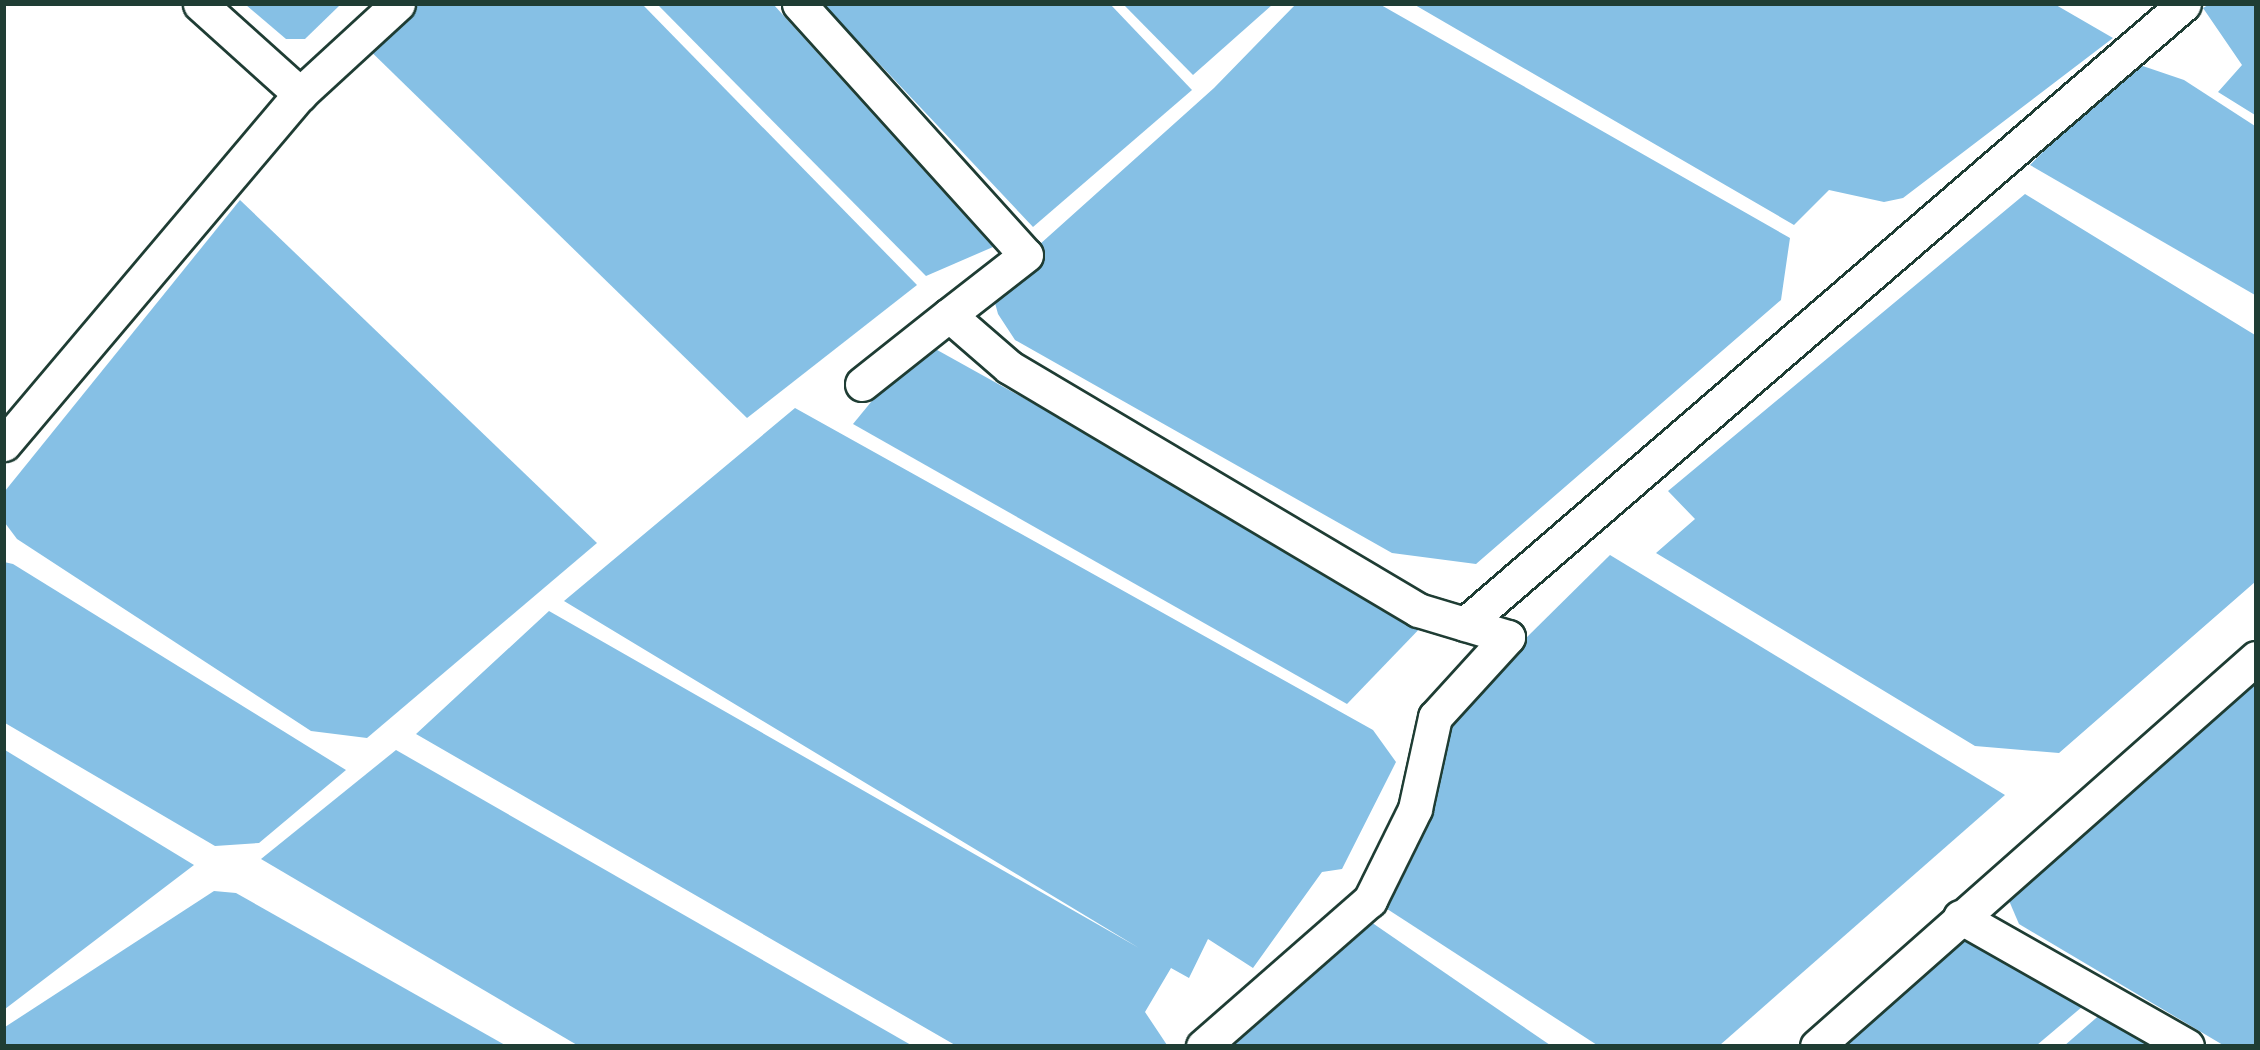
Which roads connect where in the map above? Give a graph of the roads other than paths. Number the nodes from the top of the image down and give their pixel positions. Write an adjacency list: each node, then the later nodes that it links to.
1 (200, 4): 5 (lane)
2 (398, 4): 5 (lane)
3 (799, 4): 6 (lane)
4 (2184, 4): 9 (lane)
5 (300, 94): 8 (lane)
6 (948, 315): 7 (lane); 9 (lane)
7 (862, 384)
8 (4, 444)
9 (1465, 624): 12 (lane)
10 (2256, 658): 11 (lane)
11 (1960, 917): 13 (lane); 14 (lane)
12 (1203, 1046)
13 (1817, 1046)
14 (2187, 1046)

